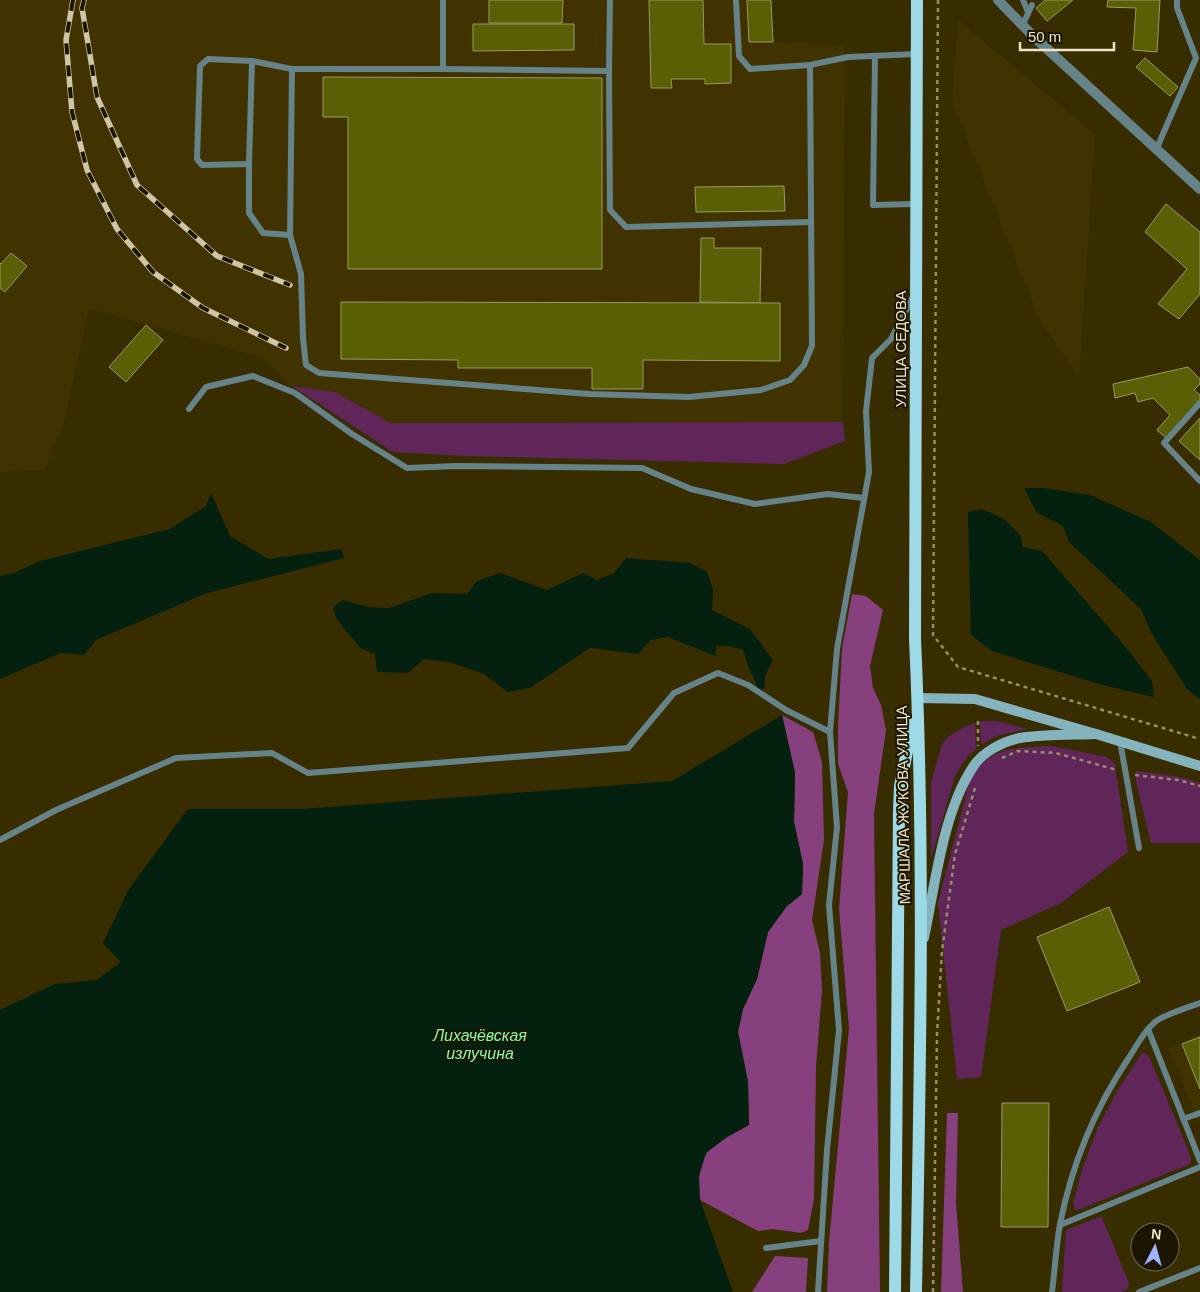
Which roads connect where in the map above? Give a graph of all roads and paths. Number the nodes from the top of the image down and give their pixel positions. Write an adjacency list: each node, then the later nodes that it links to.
1 (442, 0): 17 (lane)
2 (610, 0): 18 (lane)
3 (736, 0): 15 (lane)
4 (917, 0): 12 (main road, УЛИЦА СЕДОВА)
5 (938, 0): 34 (path)
6 (998, 0): 11 (street)
7 (1024, 0): 10 (lane)
8 (1177, 0): 19 (lane)
9 (1032, 5): 10 (lane)
10 (1028, 12): 11 (lane)
11 (1023, 24): 19 (street)
12 (917, 54): 13 (lane); 22 (main road, УЛИЦА СЕДОВА)
13 (875, 56): 15 (lane); 22 (lane)
14 (252, 62): 16 (lane); 20 (lane); 20 (lane)
15 (810, 65): 23 (lane)
16 (292, 69): 17 (lane); 24 (lane)
17 (443, 69): 18 (lane)
18 (609, 71): 23 (lane)
19 (1156, 150): 21 (street)
20 (249, 164): 24 (lane)
21 (1200, 189)
22 (916, 204): 25 (main road, УЛИЦА СЕДОВА)
23 (811, 222): 24 (lane)
24 (290, 235)
25 (916, 292): 29 (lane); 30 (main road, УЛИЦА СЕДОВА)
26 (1200, 403): 28 (lane)
27 (189, 409): 29 (lane)
28 (1200, 481)
29 (864, 498): 32 (lane)
30 (918, 698): 33 (main road); 44 (main road, МАРШАЛА ЖУКОВА УЛИЦА); 56 (main road, МАРШАЛА ЖУКОВА УЛИЦА)
31 (978, 721): 36 (path)
32 (830, 732): 42 (lane); 52 (lane)
33 (1096, 734): 35 (main road); 44 (main road)
34 (1200, 739)
35 (1120, 741): 38 (main road); 39 (lane)
36 (978, 748)
37 (994, 761): 39 (path)
38 (1200, 766)
39 (1126, 773): 40 (path); 43 (lane)
40 (1200, 786)
41 (975, 788): 58 (path)
42 (0, 840)
43 (1139, 848)
44 (922, 951): 57 (main road, МАРШАЛА ЖУКОВА УЛИЦА)
45 (1200, 1003): 46 (lane)
46 (1148, 1029): 48 (lane); 51 (lane)
47 (1200, 1113): 48 (lane)
48 (1184, 1119): 49 (lane)
49 (1200, 1161)
50 (1200, 1167): 51 (lane)
51 (1060, 1225): 59 (lane)
52 (821, 1241): 53 (lane); 55 (lane)
53 (766, 1248)
54 (1200, 1268): 60 (lane)
55 (818, 1292)
56 (895, 1292)
57 (916, 1292)
58 (932, 1292)
59 (1052, 1292)
60 (1139, 1292)

